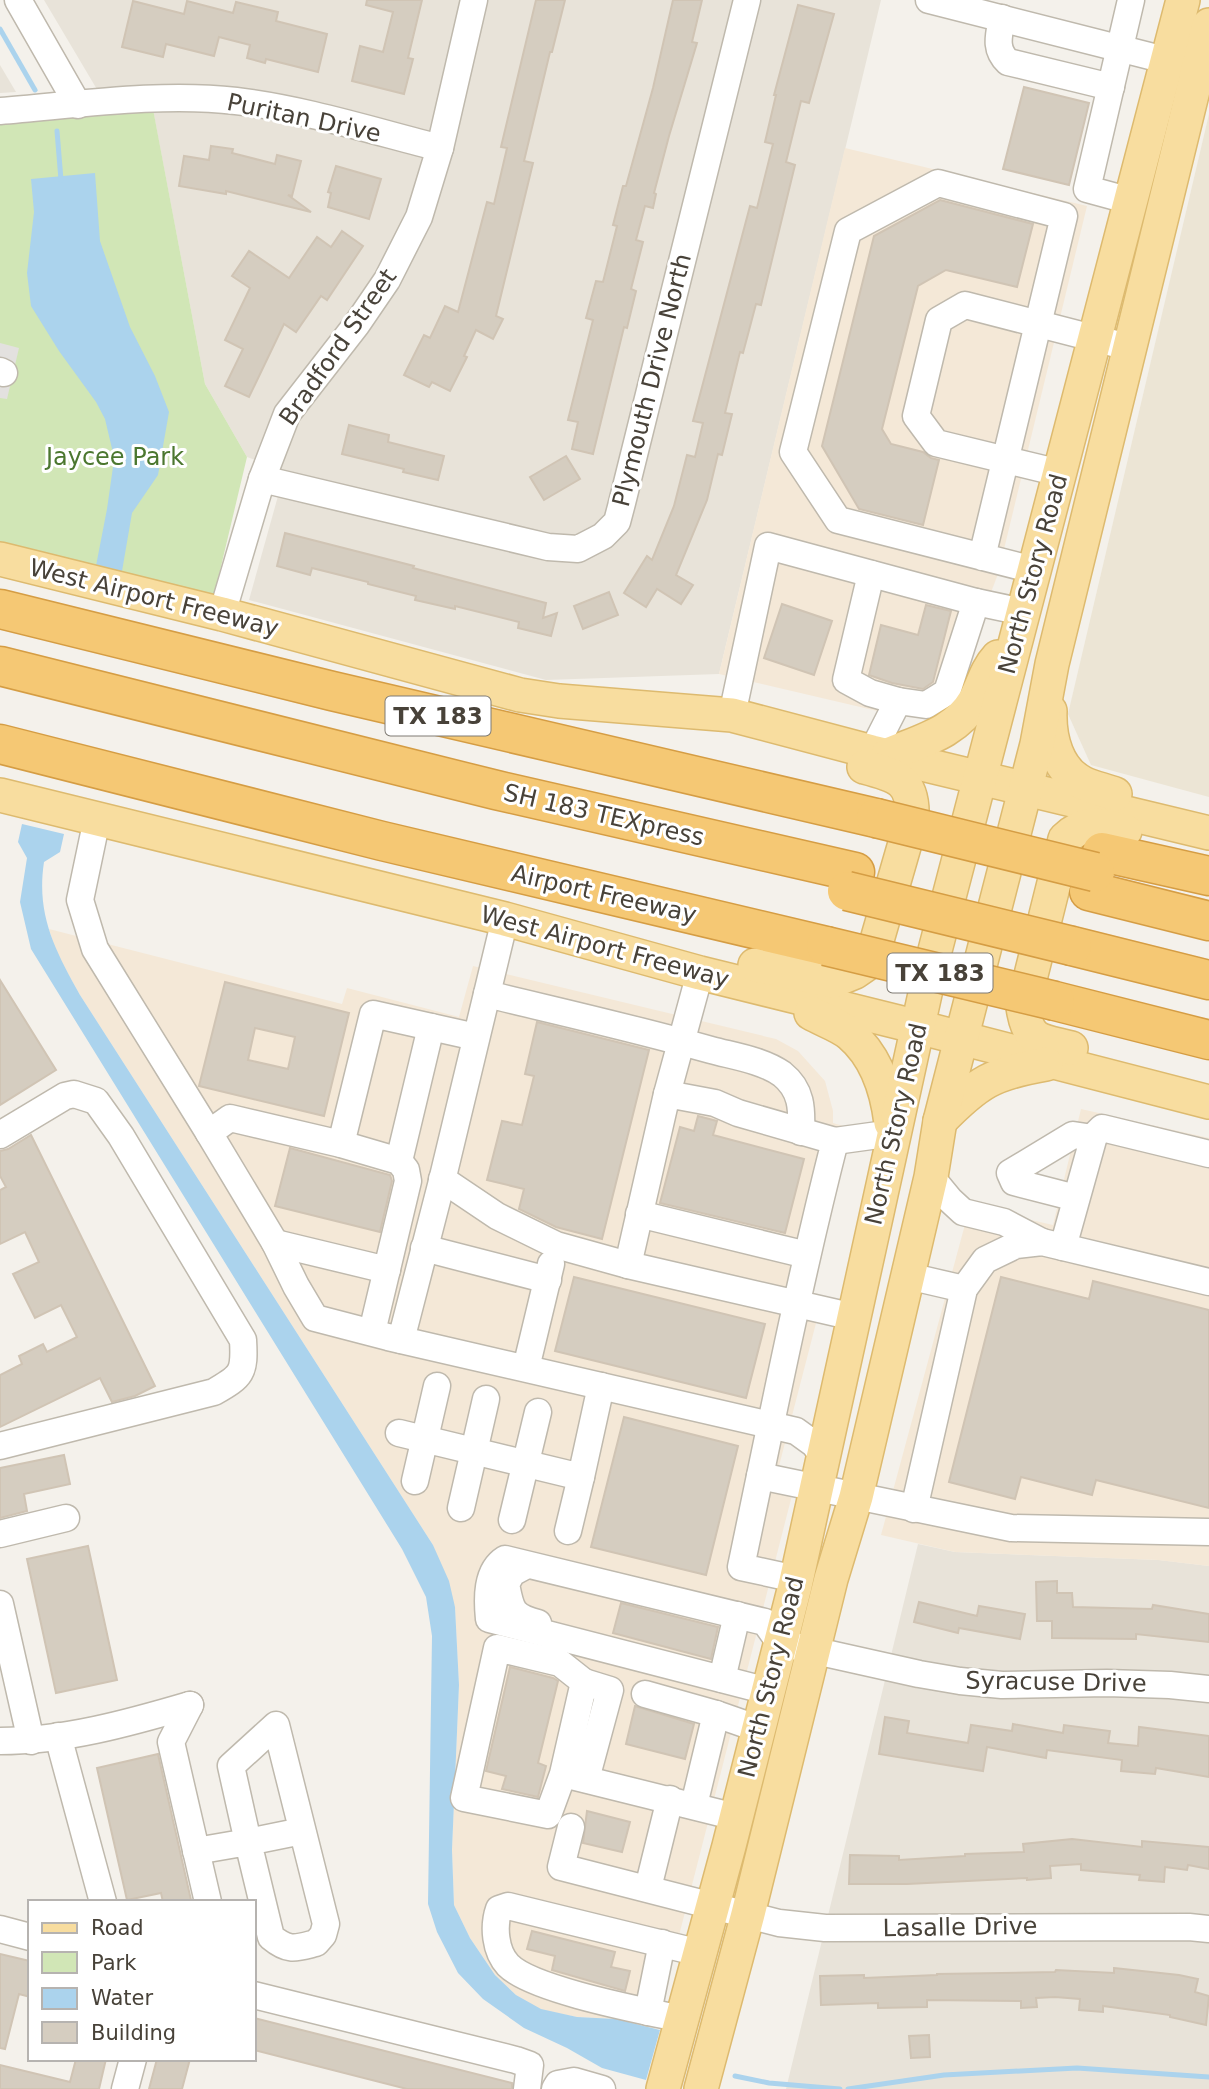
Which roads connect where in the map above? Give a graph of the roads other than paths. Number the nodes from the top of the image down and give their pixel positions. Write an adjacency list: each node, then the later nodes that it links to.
1 (18, 0): 12 (street)
2 (474, 0): 14 (street, Bradford Street)
3 (747, 0): 21 (street, Plymouth Drive North)
4 (929, 0): 7 (street)
5 (1131, 0): 9 (street)
6 (1183, 0): 10 (main road, North Story Road)
7 (1002, 18): 9 (street); 11 (street)
8 (1209, 25): 10 (main road, North Story Road)
9 (1121, 48): 10 (street); 11 (street)
10 (1192, 66): 15 (main road, North Story Road); 18 (main road, North Story Road)
11 (1111, 87): 15 (street)
12 (78, 105): 13 (street, Puritan Drive); 14 (street, Puritan Drive)
13 (0, 111)
14 (440, 148): 21 (street, Bradford Street)
15 (1131, 201): 17 (main road, North Story Road)
16 (1038, 324): 17 (street); 19 (street); 19 (street); 22 (street)
17 (1095, 338): 18 (street); 20 (main road, North Story Road)
18 (1128, 347): 30 (main road, North Story Road)
19 (1005, 459): 20 (street); 22 (street)
20 (1060, 473): 24 (main road, North Story Road)
21 (262, 478): 28 (street, Bradford Street)
22 (982, 557): 24 (street)
23 (0, 559): 28 (main road, West Airport Freeway)
24 (1034, 570): 29 (main road, North Story Road)
25 (871, 574): 26 (street); 33 (street); 34 (street)
26 (976, 602): 29 (street); 33 (street)
27 (0, 609): 44 (highway, TX 183, bridge)
28 (222, 614): 34 (main road, West Airport Freeway)
29 (1020, 625): 36 (main road); 37 (main road, North Story Road)
30 (1052, 664): 38 (main road, North Story Road); 40 (main road)
31 (0, 666): 46 (highway, SH 183 TEXpress)
32 (0, 688): 46 (highway, SH 183 TEXpress)
33 (898, 701): 36 (street)
34 (718, 715): 36 (main road, West Airport Freeway); 52 (main road)
35 (0, 744): 60 (highway, Airport Freeway / TX 183, bridge)
36 (880, 753): 37 (main road, West Airport Freeway)
37 (978, 778): 38 (main road, West Airport Freeway); 57 (main road, North Story Road)
38 (1026, 789): 42 (main road, West Airport Freeway); 59 (main road, North Story Road)
39 (0, 797): 41 (main road, West Airport Freeway)
40 (1209, 818)
41 (97, 819): 48 (main road, West Airport Freeway); 69 (street)
42 (1209, 833)
43 (1209, 850): 63 (main road)
44 (1096, 872): 45 (highway); 47 (highway, TX 183); 49 (highway)
45 (1209, 876)
46 (851, 882): 50 (highway, SH 183 TEXpress, bridge)
47 (1209, 901)
48 (505, 919): 52 (main road, West Airport Freeway); 55 (street)
49 (1209, 921)
50 (1074, 936): 51 (highway, SH 183 TEXpress); 53 (highway, SH 183 TEXpress)
51 (1209, 959)
52 (687, 970): 54 (main road, West Airport Freeway); 61 (street)
53 (1209, 980)
54 (772, 991): 57 (main road, West Airport Freeway); 70 (main road)
55 (487, 994): 58 (street); 61 (street)
56 (431, 1027): 58 (street); 74 (street); 76 (street)
57 (919, 1027): 59 (main road, West Airport Freeway); 64 (main road, North Story Road)
58 (476, 1037): 78 (street)
59 (961, 1038): 62 (main road, West Airport Freeway); 67 (main road, North Story Road)
60 (1209, 1040)
61 (680, 1041): 65 (street); 68 (street)
62 (1054, 1063): 66 (main road, West Airport Freeway); 67 (main road)
63 (1209, 1084)
64 (903, 1093): 70 (main road, North Story Road); 88 (main road)
65 (667, 1094): 68 (street); 80 (street)
66 (1209, 1102)
67 (940, 1121): 77 (main road, North Story Road)
68 (801, 1132): 73 (street)
69 (209, 1133): 74 (street); 81 (street)
70 (893, 1133): 73 (street); 93 (main road, North Story Road)
71 (0, 1135): 105 (street)
72 (1093, 1138): 75 (street); 79 (street); 79 (street)
73 (835, 1141): 85 (street)
74 (341, 1144): 76 (street)
75 (1209, 1154)
76 (399, 1161): 87 (street)
77 (931, 1177): 83 (street); 88 (main road, North Story Road)
78 (442, 1179): 82 (street); 84 (street)
79 (1076, 1198): 83 (street)
80 (639, 1214): 85 (street); 86 (street)
81 (275, 1243): 87 (street); 94 (street)
82 (556, 1245): 86 (street); 89 (street)
83 (1052, 1245): 90 (street); 91 (street)
84 (424, 1248): 89 (street); 95 (street)
85 (807, 1255): 92 (street)
86 (628, 1265): 92 (street)
87 (387, 1270): 94 (street)
88 (908, 1276): 91 (street); 112 (main road, North Story Road)
89 (548, 1280): 96 (street)
90 (1209, 1282)
91 (964, 1289): 114 (street)
92 (796, 1305): 93 (street); 102 (street)
93 (854, 1317): 100 (main road, North Story Road)
94 (372, 1332): 95 (street)
95 (401, 1340): 96 (street)
96 (526, 1368): 97 (street)
97 (601, 1385): 102 (street); 110 (street)
98 (438, 1386): 104 (street)
99 (486, 1399): 106 (street)
100 (835, 1404): 102 (street); 108 (main road, North Story Road)
101 (538, 1412): 107 (street)
102 (784, 1428): 108 (street); 109 (street)
103 (399, 1433): 104 (street)
104 (425, 1440): 106 (street); 111 (street)
105 (0, 1446)
106 (474, 1451): 107 (street); 113 (street)
107 (526, 1464): 110 (street); 116 (street)
108 (820, 1472): 109 (street); 112 (street); 121 (main road, North Story Road)
109 (760, 1476): 121 (street)
110 (581, 1477): 117 (street)
111 (415, 1481)
112 (856, 1497): 114 (street); 125 (main road, North Story Road)
113 (461, 1508)
114 (914, 1509): 118 (street)
115 (66, 1518): 119 (street)
116 (512, 1520)
117 (568, 1531)
118 (1209, 1532)
119 (0, 1534)
120 (526, 1565): 123 (street); 126 (street); 126 (street)
121 (796, 1579): 124 (main road, North Story Road)
122 (0, 1604): 135 (street)
123 (737, 1615): 124 (street); 127 (street)
124 (780, 1643): 125 (street, Syracuse Drive); 129 (main road, North Story Road)
125 (812, 1651): 128 (street, Syracuse Drive); 147 (main road, North Story Road)
126 (679, 1667): 127 (street)
127 (722, 1679): 129 (street)
128 (1209, 1689)
129 (768, 1691): 132 (main road, North Story Road)
130 (645, 1694): 131 (street)
131 (716, 1714): 132 (street); 137 (street)
132 (759, 1729): 138 (main road, North Story Road)
133 (58, 1736): 135 (street); 142 (street); 144 (street)
134 (0, 1741): 135 (street)
135 (31, 1741)
136 (574, 1776): 136 (street); 137 (street)
137 (682, 1802): 138 (street); 143 (street)
138 (736, 1817): 146 (main road, North Story Road)
139 (572, 1827): 143 (street, Lasalle Drive)
140 (302, 1831): 141 (street); 141 (street); 141 (street)
141 (248, 1842): 142 (street)
142 (196, 1851): 145 (street)
143 (648, 1888): 146 (street, Lasalle Drive)
144 (102, 1900)
145 (208, 1900)
146 (713, 1905): 147 (street, Lasalle Drive); 152 (main road, North Story Road)
147 (748, 1914): 148 (street, Lasalle Drive); 162 (main road, North Story Road)
148 (1209, 1929)
149 (0, 1930): 150 (street)
150 (28, 1937)
151 (663, 1942): 152 (street); 154 (street); 154 (street)
152 (700, 1953): 155 (main road, North Story Road)
153 (256, 1995): 158 (street)
154 (648, 2012): 155 (street)
155 (682, 2019): 161 (main road, North Story Road)
156 (132, 2061): 157 (street)
157 (125, 2089)
158 (527, 2089)
159 (555, 2089): 160 (street)
160 (602, 2089)
161 (663, 2089)
162 (701, 2089)

